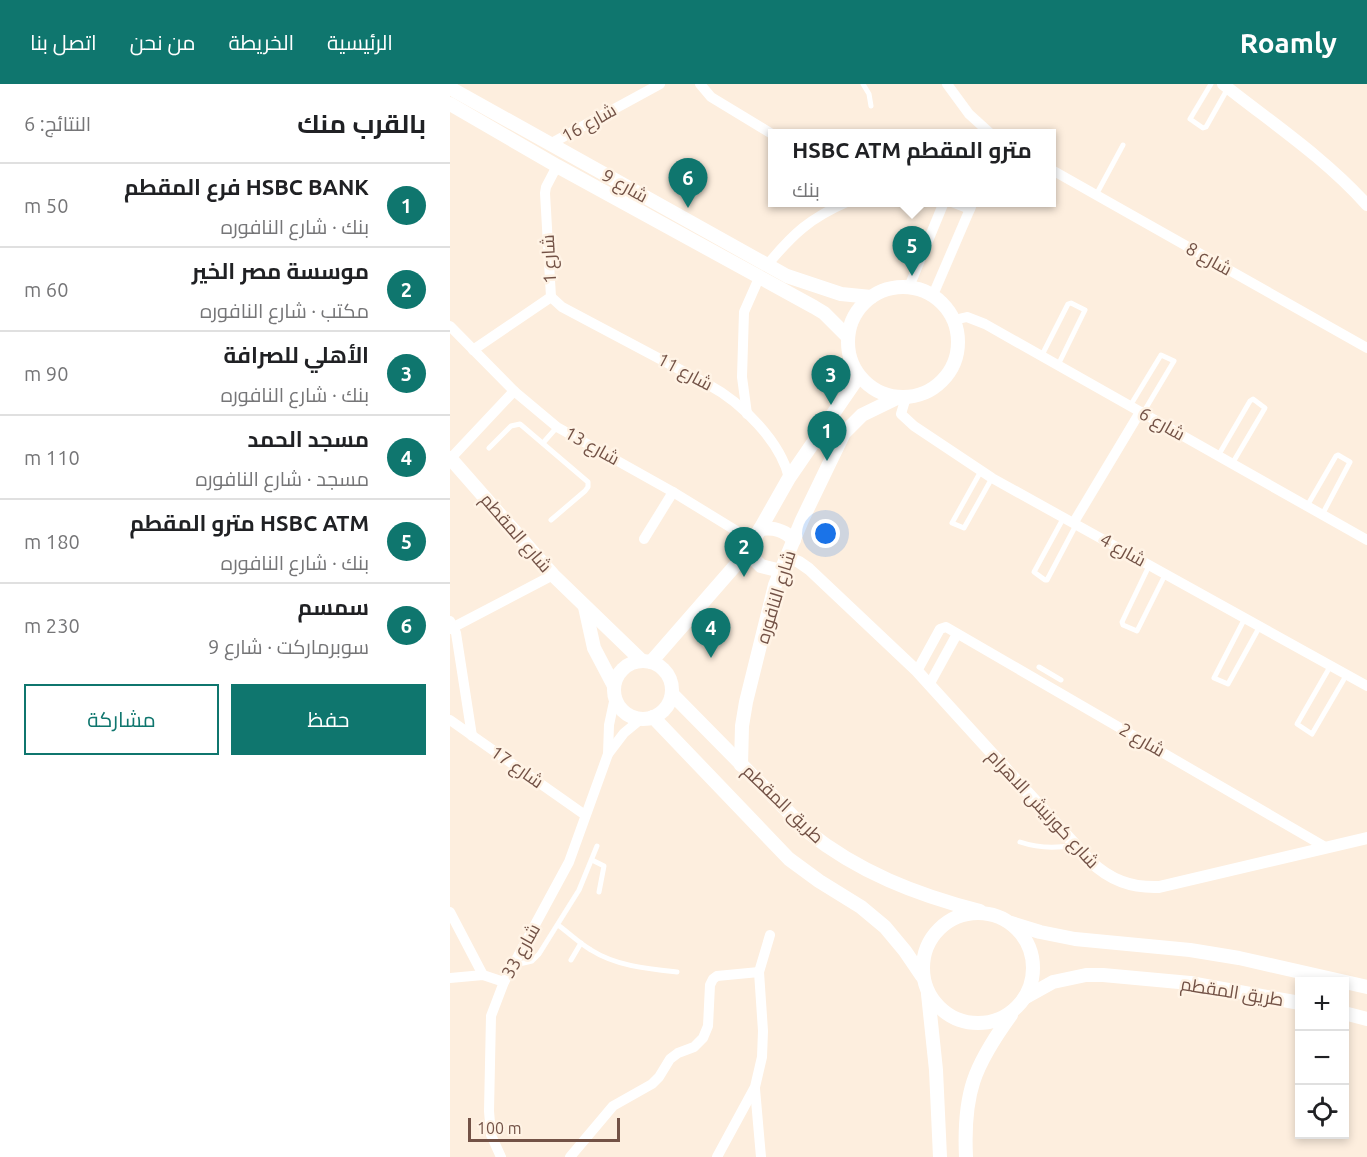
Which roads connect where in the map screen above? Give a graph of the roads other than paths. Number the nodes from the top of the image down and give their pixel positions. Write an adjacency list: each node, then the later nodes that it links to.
1 (660, 84): 12 (street, شارع 16)
2 (700, 84): 11 (street)
3 (863, 84): 9 (lane)
4 (947, 84): 10 (street)
5 (1211, 84): 6 (lane)
6 (1226, 86): 17 (street)
7 (450, 88): 12 (main road, شارع 9)
8 (450, 104): 14 (main road, شارع 9)
9 (871, 106)
10 (982, 129)
11 (768, 132)
12 (550, 144): 21 (main road, شارع 9)
13 (1123, 145): 16 (lane)
14 (557, 166): 22 (main road, شارع 9); 25 (street, شارع 1)
15 (1056, 172): 16 (street, شارع 8)
16 (1096, 195): 30 (street, شارع 8)
17 (1367, 205)
18 (836, 207): 21 (street)
19 (942, 207): 23 (street)
20 (972, 207): 24 (street)
21 (768, 264): 26 (main road, شارع 9)
22 (759, 278): 29 (main road, شارع 9); 38 (street)
23 (909, 287): 24 (main road); 26 (main road)
24 (933, 296): 27 (main road)
25 (551, 297): 31 (street, شارع 1); 38 (street, شارع 11)
26 (871, 297): 29 (main road)
27 (954, 320): 32 (street, شارع 6); 36 (main road)
28 (450, 326): 31 (street, شارع 13)
29 (848, 337): 34 (main road)
30 (1367, 348)
31 (473, 350): 35 (street, شارع 13)
32 (1041, 356): 33 (street, شارع 6); 33 (lane)
33 (1058, 365): 37 (street, شارع 6)
34 (859, 376): 36 (main road); 46 (main road)
35 (514, 391): 39 (street, شارع 13); 43 (street)
36 (903, 397): 45 (street, شارع 4); 54 (main road, شارع النافوره)
37 (1138, 410): 37 (lane); 42 (street, شارع 6); 52 (street)
38 (747, 414): 46 (street, شارع 11)
39 (557, 427): 40 (lane); 48 (street, شارع 13)
40 (543, 443): 41 (lane); 51 (lane)
41 (489, 448)
42 (1218, 456): 44 (street, شارع 6); 44 (lane)
43 (450, 458): 61 (main road, شارع المقطم)
44 (1232, 464): 49 (street, شارع 6)
45 (981, 471): 47 (street, شارع 4); 47 (lane)
46 (789, 478): 56 (main road)
47 (992, 478): 52 (street, شارع 4)
48 (673, 492): 53 (street); 56 (street, شارع 13)
49 (1307, 506): 50 (street, شارع 6); 50 (lane)
50 (1322, 514): 55 (street, شارع 6)
51 (551, 520)
52 (1072, 521): 52 (lane); 58 (street, شارع 4)
53 (644, 539)
54 (794, 540): 56 (main road); 57 (main road, شارع النافوره)
55 (1367, 540)
56 (753, 541): 59 (main road); 67 (main road)
57 (787, 556): 59 (main road, شارع النافوره); 70 (street, شارع كورنيش الاهرام)
58 (1150, 564): 60 (street, شارع 4); 60 (lane)
59 (781, 571): 82 (main road, شارع النافوره)
60 (1165, 573): 63 (street, شارع 4)
61 (553, 575): 62 (main road, شارع المقطم); 64 (street)
62 (585, 607): 67 (main road, شارع المقطم); 76 (main road)
63 (1245, 618): 65 (street, شارع 4); 65 (lane)
64 (451, 625): 80 (street)
65 (1260, 626): 68 (street, شارع 4)
66 (957, 634): 70 (street); 72 (street, شارع 2); 74 (street)
67 (647, 662): 76 (main road); 77 (main road)
68 (1331, 665): 71 (street, شارع 4); 71 (lane)
69 (1039, 667): 72 (lane)
70 (917, 671): 74 (street, شارع كورنيش الاهرام)
71 (1347, 674): 75 (street, شارع 4)
72 (1047, 678): 73 (lane); 88 (street, شارع 2)
73 (1061, 680)
74 (929, 685): 86 (street, شارع كورنيش الاهرام)
75 (1367, 686)
76 (614, 692): 78 (main road); 81 (street, شارع 33)
77 (672, 694): 78 (main road); 82 (main road, طريق المقطم)
78 (647, 718): 81 (street, شارع 33); 102 (main road, طريق المقطم)
79 (450, 720): 80 (street, شارع 17)
80 (472, 736): 83 (street, شارع 17)
81 (608, 754): 83 (street, شارع 33)
82 (741, 765): 91 (main road, طريق المقطم)
83 (585, 815): 98 (street, شارع 33)
84 (1367, 838): 88 (street, شارع كورنيش الاهرام)
85 (1020, 842): 86 (lane)
86 (1075, 844): 88 (street, شارع كورنيش الاهرام)
87 (597, 846): 89 (lane)
88 (1327, 848)
89 (592, 860): 90 (lane); 94 (lane)
90 (599, 892)
91 (980, 911): 93 (main road); 102 (main road)
92 (450, 912): 101 (street)
93 (1011, 922): 105 (main road, طريق المقطم); 107 (main road)
94 (558, 925): 96 (lane); 98 (lane)
95 (770, 935): 100 (street)
96 (581, 943): 97 (lane); 99 (lane)
97 (571, 960)
98 (513, 965): 104 (street, شارع 33)
99 (677, 972)
100 (759, 972): 112 (street); 114 (street)
101 (483, 975): 103 (street); 104 (street)
102 (922, 976): 106 (main road)
103 (450, 978)
104 (504, 982): 113 (street, شارع 33)
105 (1367, 987)
106 (927, 992): 109 (main road); 117 (main road)
107 (1026, 997): 108 (main road, طريق المقطم); 109 (main road)
108 (1295, 1002)
109 (1014, 1010): 118 (main road)
110 (1349, 1014): 111 (main road)
111 (1367, 1019)
112 (755, 1087): 115 (street); 116 (street)
113 (501, 1157)
114 (570, 1157)
115 (717, 1157)
116 (761, 1157)
117 (940, 1157)
118 (966, 1157)

